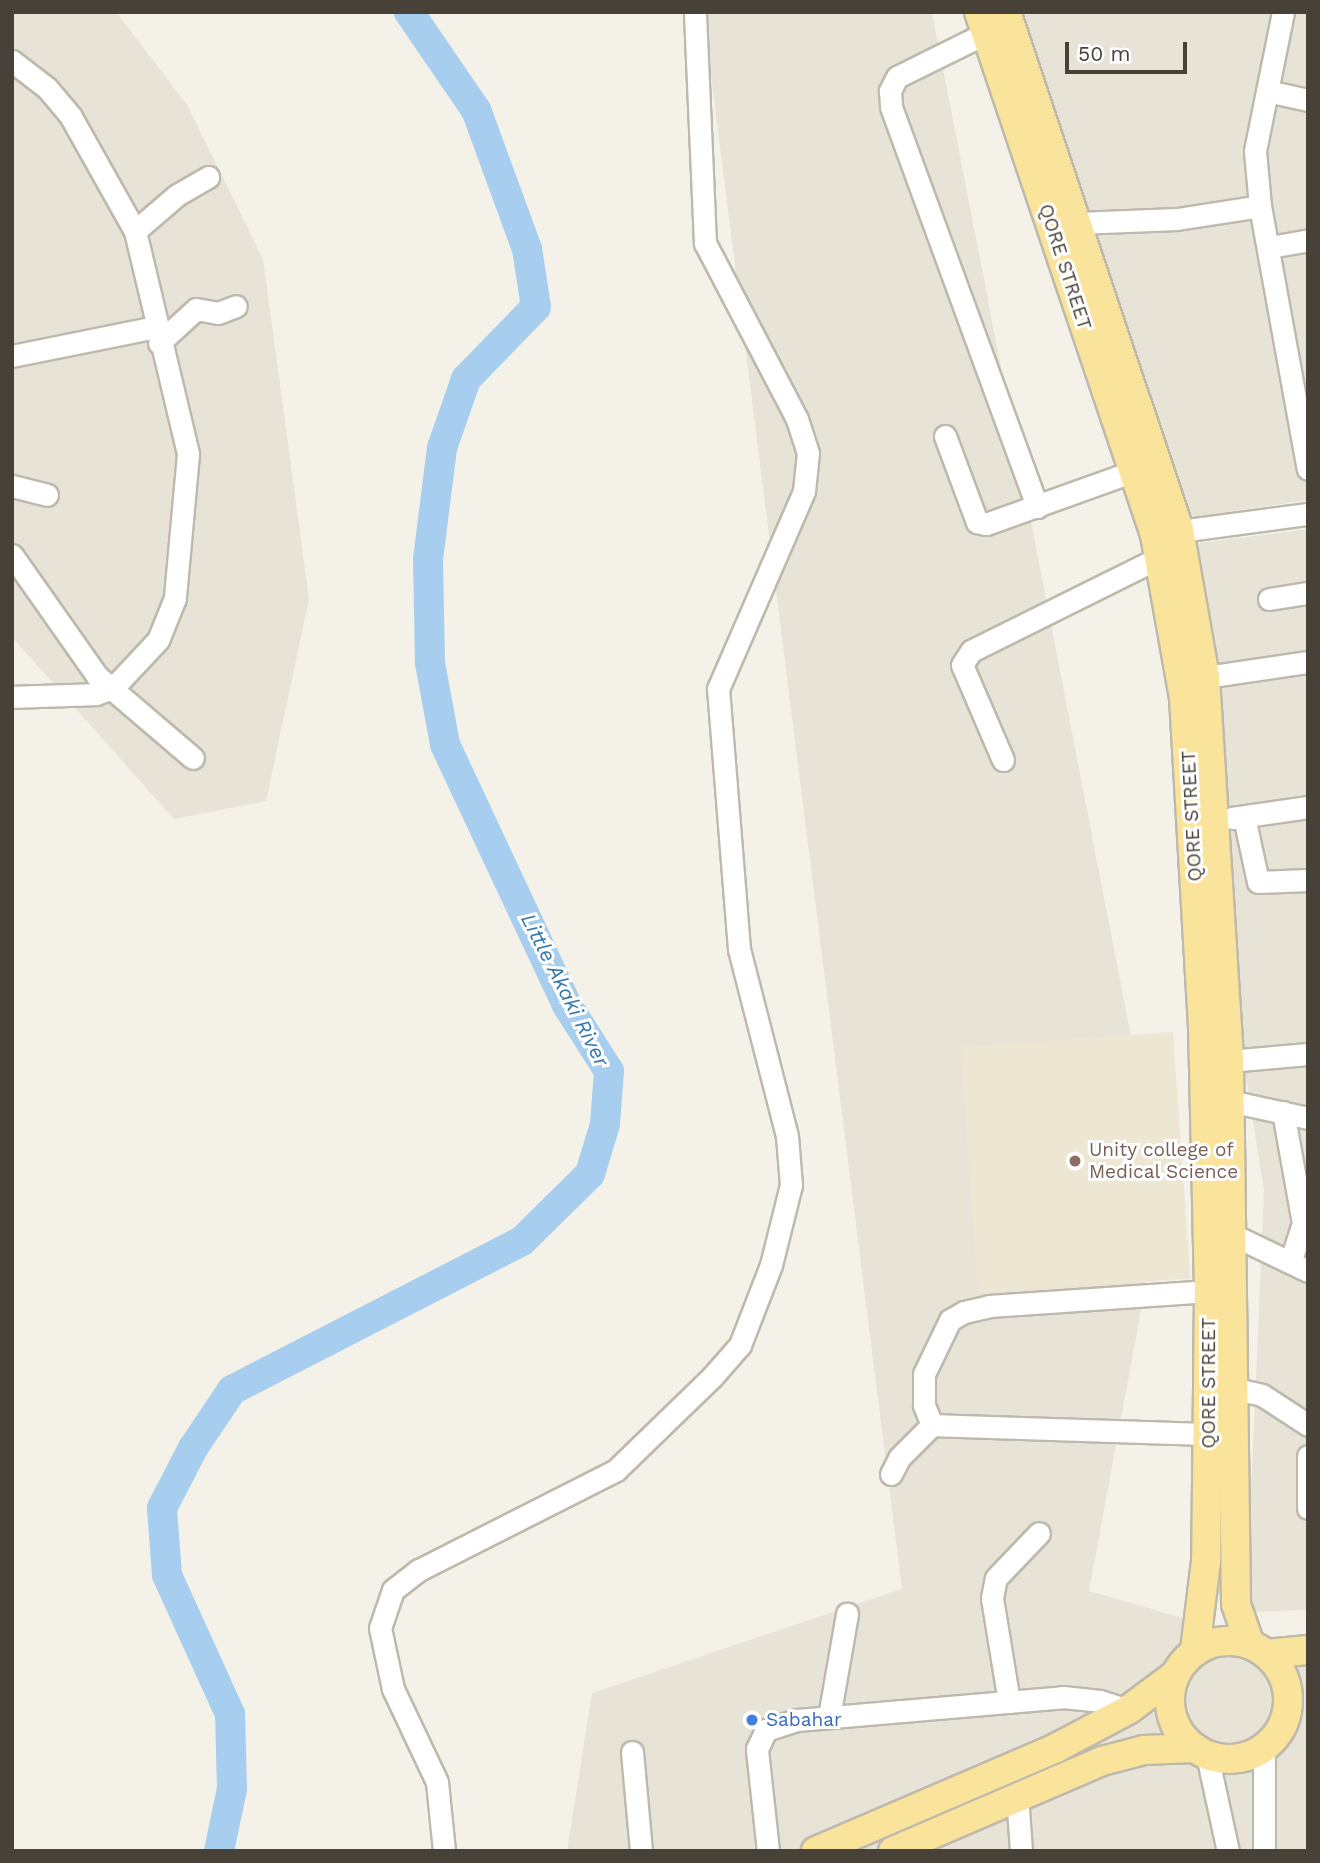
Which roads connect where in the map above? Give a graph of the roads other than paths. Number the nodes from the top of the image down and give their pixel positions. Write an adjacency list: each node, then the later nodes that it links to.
1 (695, 12): 71 (street)
2 (1006, 12): 10 (main road, QORE STREET)
3 (1283, 12): 6 (street)
4 (982, 22): 19 (main road, QORE STREET); 22 (street)
5 (12, 61): 11 (street)
6 (1267, 91): 7 (street); 9 (street)
7 (1308, 100)
8 (208, 177): 11 (street)
9 (1260, 206): 10 (street); 13 (street)
10 (1076, 223): 24 (main road, QORE STREET)
11 (135, 231): 15 (street)
12 (1308, 240): 13 (street)
13 (1270, 247): 18 (street)
14 (236, 306): 15 (street)
15 (158, 335): 16 (street); 30 (street)
16 (12, 356)
17 (945, 436): 22 (street)
18 (1308, 469)
19 (1134, 471): 22 (street); 24 (main road, QORE STREET)
20 (12, 486): 21 (street)
21 (47, 495)
22 (1037, 507)
23 (1307, 518): 24 (street)
24 (1165, 541): 29 (main road, QORE STREET); 33 (street); 47 (main road, QORE STREET)
25 (12, 555): 30 (street)
26 (1308, 593): 27 (street)
27 (1269, 600)
28 (1308, 662): 29 (street)
29 (1205, 677): 36 (main road, QORE STREET)
30 (113, 688): 31 (street); 32 (street)
31 (12, 697)
32 (193, 758)
33 (1003, 760)
34 (1308, 807): 35 (street)
35 (1244, 817): 36 (street); 37 (street)
36 (1216, 820): 39 (main road, QORE STREET)
37 (1308, 880)
38 (1308, 1054): 39 (street)
39 (1229, 1060): 40 (main road, QORE STREET)
40 (1229, 1101): 41 (street); 45 (main road, QORE STREET)
41 (1283, 1112): 42 (street); 43 (street)
42 (1308, 1118)
43 (1303, 1190): 44 (street)
44 (1305, 1222): 46 (street)
45 (1235, 1237): 46 (street); 48 (main road, QORE STREET)
46 (1300, 1265)
47 (1209, 1291): 49 (street); 51 (main road, QORE STREET)
48 (1236, 1389): 50 (street); 57 (main road, QORE STREET)
49 (932, 1424): 51 (street); 53 (street)
50 (1308, 1425)
51 (1210, 1434): 59 (main road, QORE STREET)
52 (1308, 1457): 54 (street)
53 (891, 1474)
54 (1308, 1508)
55 (1039, 1533): 62 (street)
56 (847, 1614): 64 (street)
57 (1258, 1650): 58 (main road); 59 (main road); 65 (main road)
58 (1308, 1650)
59 (1195, 1651): 60 (main road)
60 (1175, 1675): 63 (main road); 68 (main road)
61 (1308, 1699): 65 (main road)
62 (1009, 1702): 63 (street); 64 (street)
63 (1128, 1710): 74 (main road)
64 (829, 1717): 73 (street)
65 (1285, 1719): 66 (main road)
66 (1264, 1748): 68 (main road); 77 (street)
67 (632, 1752): 72 (street)
68 (1201, 1752): 69 (main road); 76 (street)
69 (1017, 1795): 70 (main road); 75 (street)
70 (896, 1850)
71 (444, 1851)
72 (640, 1851)
73 (768, 1851)
74 (816, 1851)
75 (1021, 1851)
76 (1228, 1851)
77 (1264, 1851)

